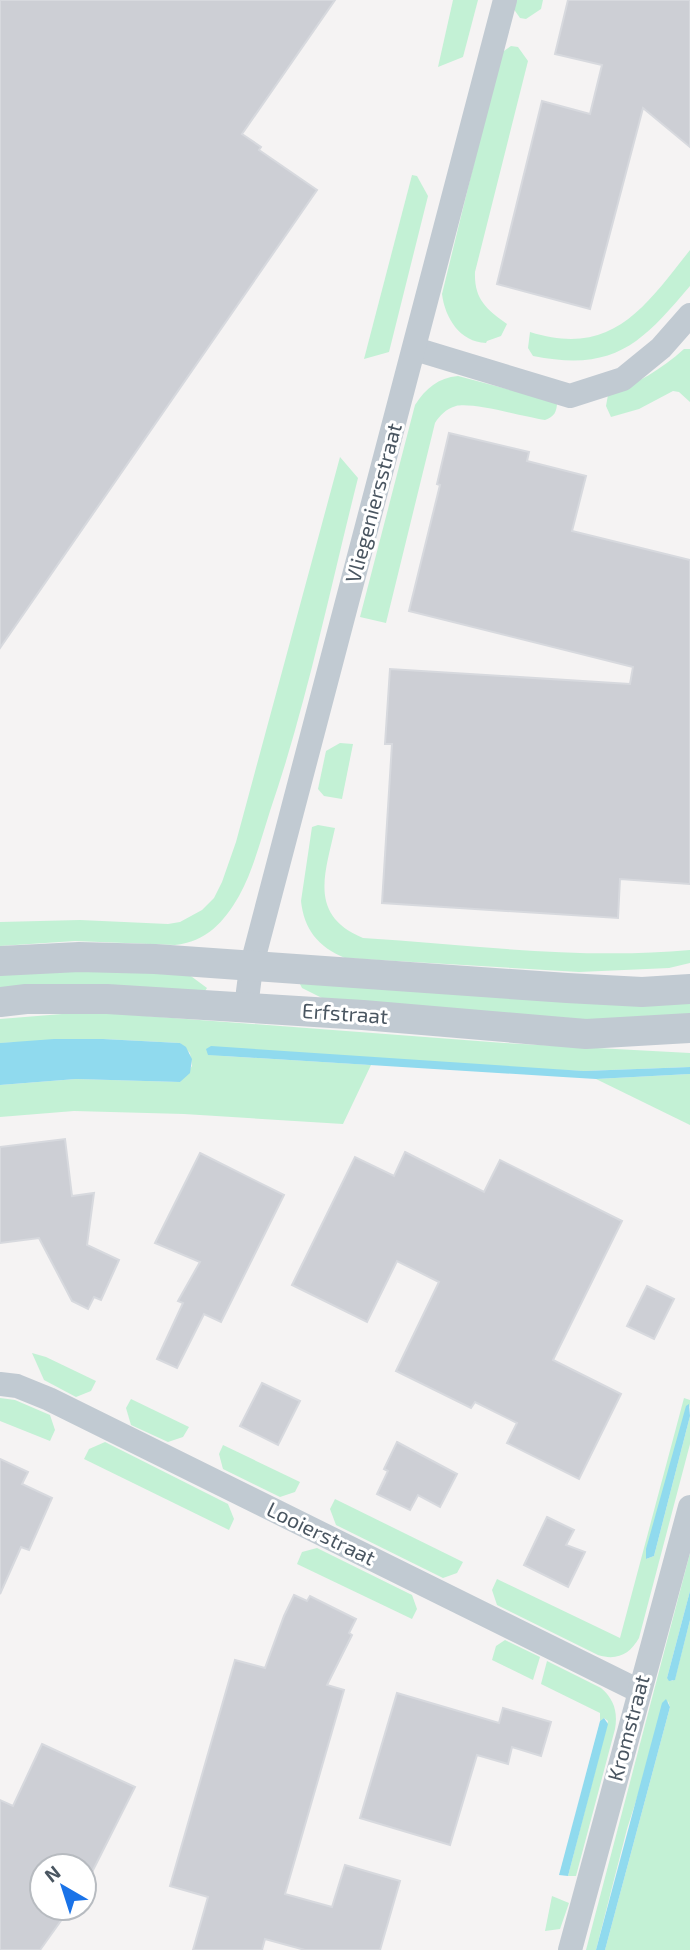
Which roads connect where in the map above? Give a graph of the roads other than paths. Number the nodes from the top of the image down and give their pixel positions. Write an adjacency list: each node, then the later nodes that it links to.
1 (505, 0): 3 (street, Vliegeniersstraat)
2 (690, 314): 3 (street)
3 (415, 349): 5 (street, Vliegeniersstraat)
4 (0, 961): 5 (street, Erfstraat)
5 (251, 968): 6 (street, Erfstraat); 8 (street, Vliegeniersstraat)
6 (690, 989)
7 (0, 1002): 8 (street, Erfstraat)
8 (246, 1007): 9 (street, Erfstraat)
9 (690, 1028)
10 (0, 1384): 12 (street, Looierstraat)
11 (690, 1507): 12 (street, Kromstraat)
12 (639, 1691): 13 (street, Kromstraat)
13 (570, 1950)

